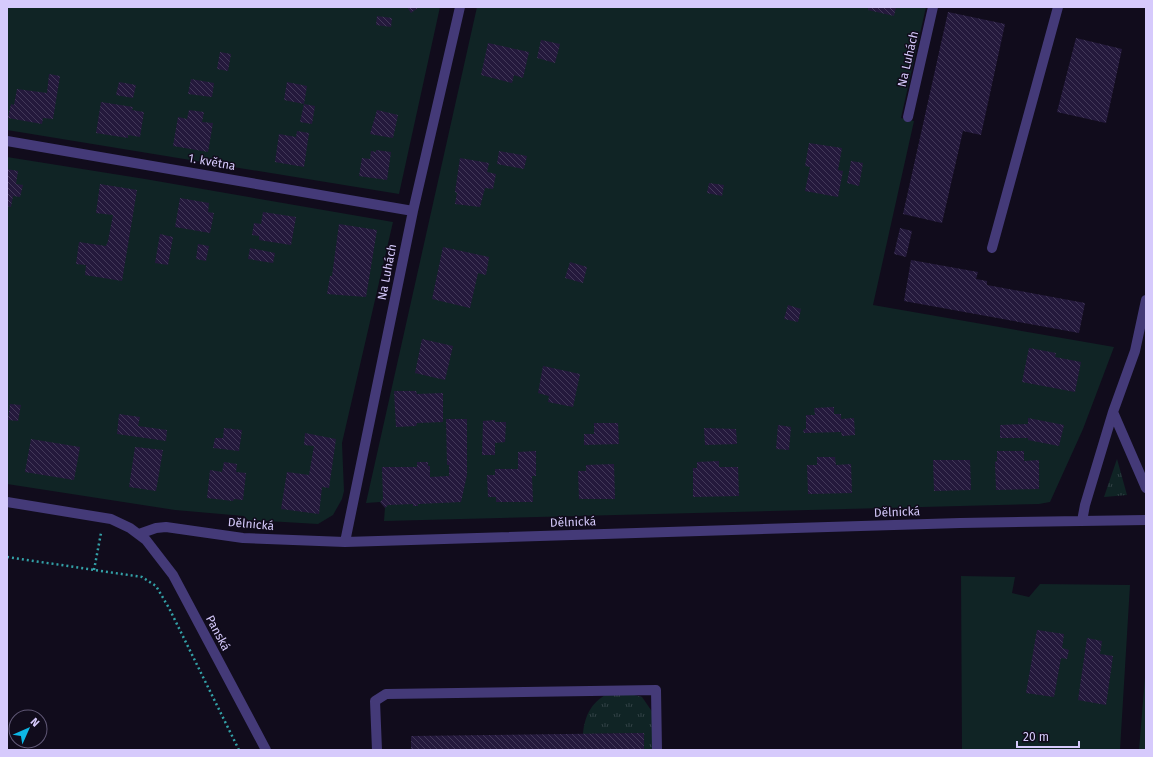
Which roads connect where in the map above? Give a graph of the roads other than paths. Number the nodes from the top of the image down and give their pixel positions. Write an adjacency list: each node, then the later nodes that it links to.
1 (460, 7): 6 (street, Na Luhách)
2 (933, 7): 4 (street, Na Luhách)
3 (1058, 7): 7 (street)
4 (908, 117)
5 (7, 142): 6 (street, 1. května)
6 (413, 211): 15 (street, Na Luhách)
7 (992, 248)
8 (1146, 300): 9 (street)
9 (1113, 412): 10 (street); 13 (street)
10 (1146, 488)
11 (7, 502): 14 (street)
12 (1146, 520): 13 (street, Dělnická)
13 (1082, 521): 15 (street, Dělnická)
14 (139, 534): 15 (street, Dělnická); 16 (street, Panská)
15 (345, 542)
16 (266, 750)
17 (377, 750): 18 (street)
18 (657, 750)

